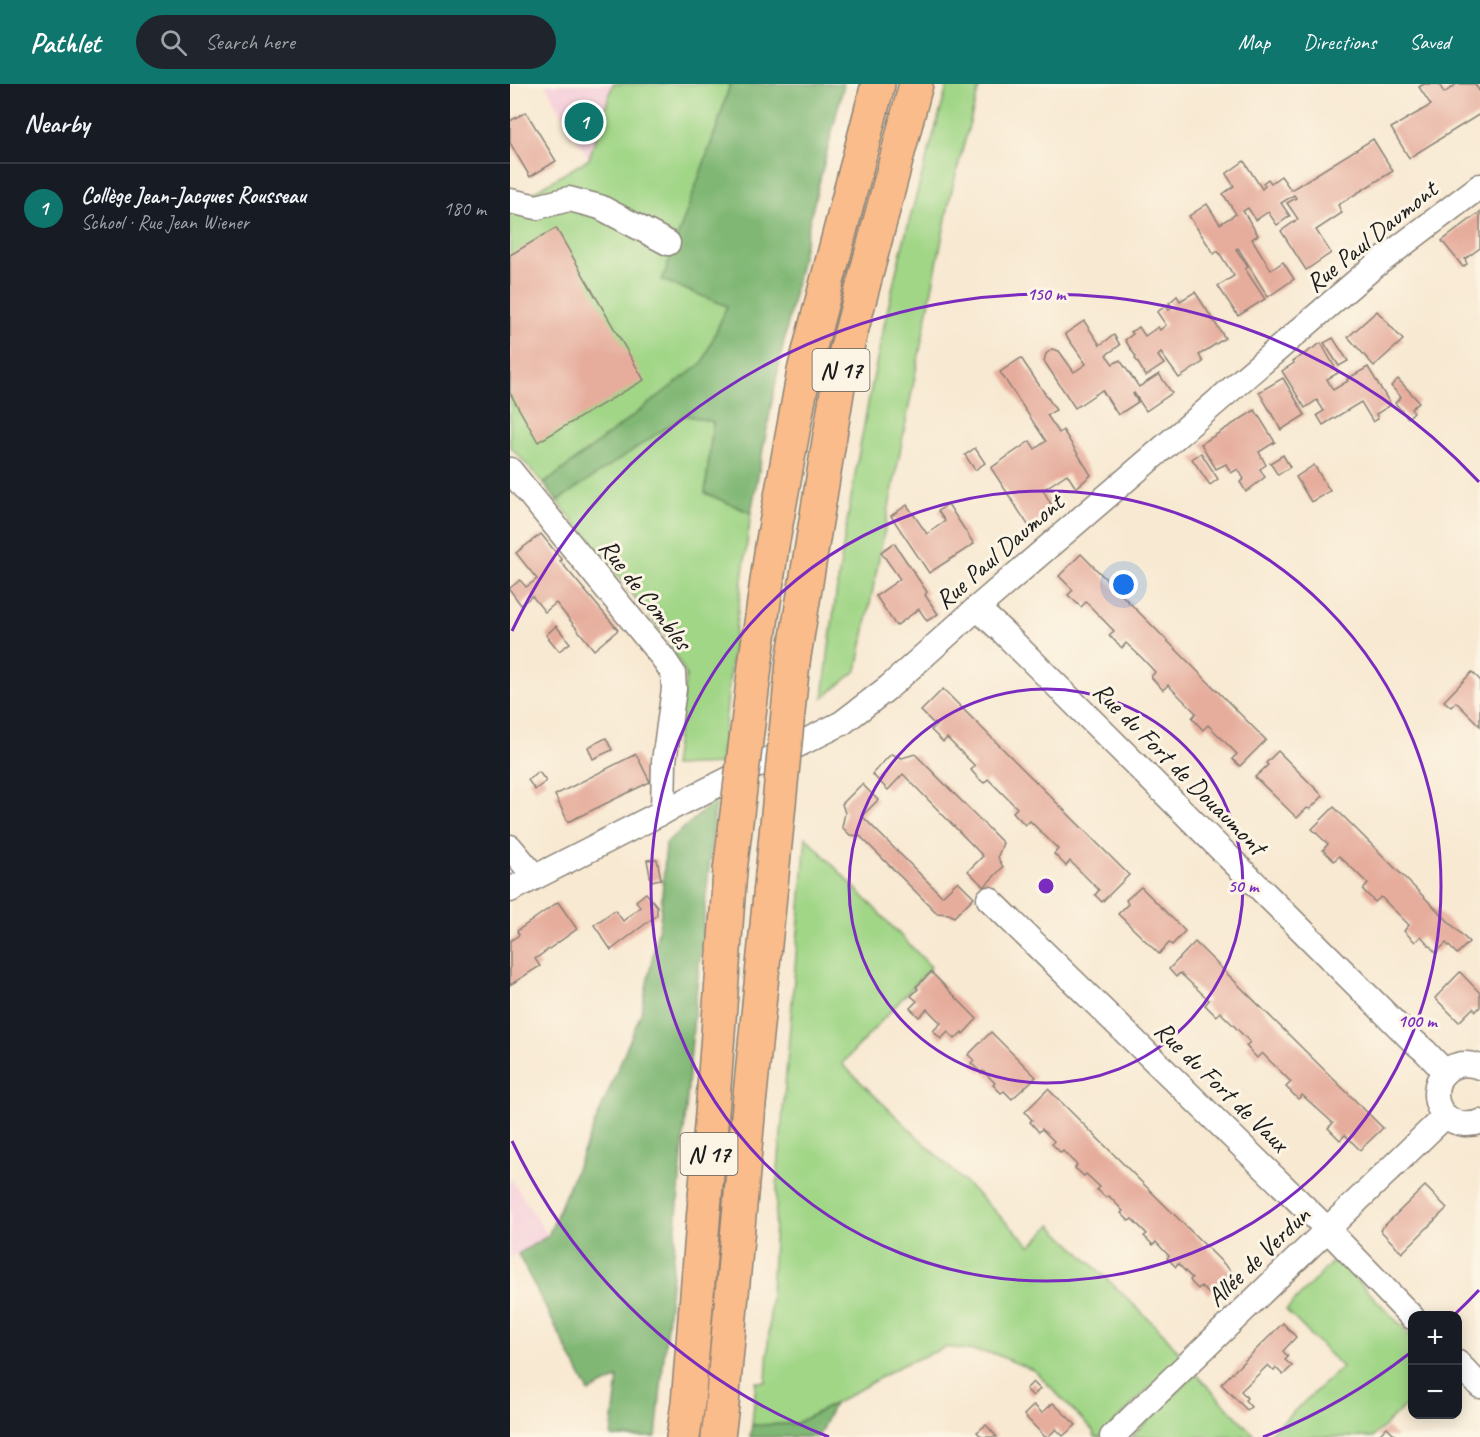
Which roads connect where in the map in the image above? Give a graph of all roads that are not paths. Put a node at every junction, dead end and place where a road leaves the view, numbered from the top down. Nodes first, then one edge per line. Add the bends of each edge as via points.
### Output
1 (878, 84) edge
2 (916, 84) edge
3 (1480, 186) edge
4 (510, 201) edge
5 (668, 243) dead end
6 (510, 470) edge
7 (976, 608) junction
8 (663, 812) junction
9 (510, 847) edge
10 (535, 877) junction
11 (510, 890) edge
12 (989, 899) dead end
13 (1480, 1067) edge
14 (1445, 1072) junction
15 (1445, 1116) junction
16 (1480, 1122) edge
17 (1327, 1229) junction
18 (1408, 1312) edge
19 (1460, 1365) edge
20 (1480, 1386) edge
21 (683, 1437) edge
22 (718, 1437) edge
23 (1112, 1437) edge

1 - 21 highway, N 17, bridge via 804,371 771,546 730,871
2 - 22 highway, N 17, bridge via 840,374 793,662
3 - 7 street, Rue Paul Daumont via 1372,268
4 - 5 street via 537,207 569,199 600,207
6 - 8 street, Rue de Combles via 673,673
7 - 8 street, Rue Paul Daumont via 889,687 842,723
7 - 14 street, Rue du Fort de Douaumont
8 - 10 street, Rue Paul Daumont
9 - 10 street
10 - 11 street, Rue Paul Daumont
12 - 17 street, Rue du Fort de Vaux
13 - 14 street via 1467,1063
14 - 15 street via 1436,1094
15 - 16 street via 1467,1125
15 - 17 street, Allée de Verdun
17 - 18 street, Rue du Fort de Vaux
17 - 23 street, Allée de Verdun
19 - 20 street

